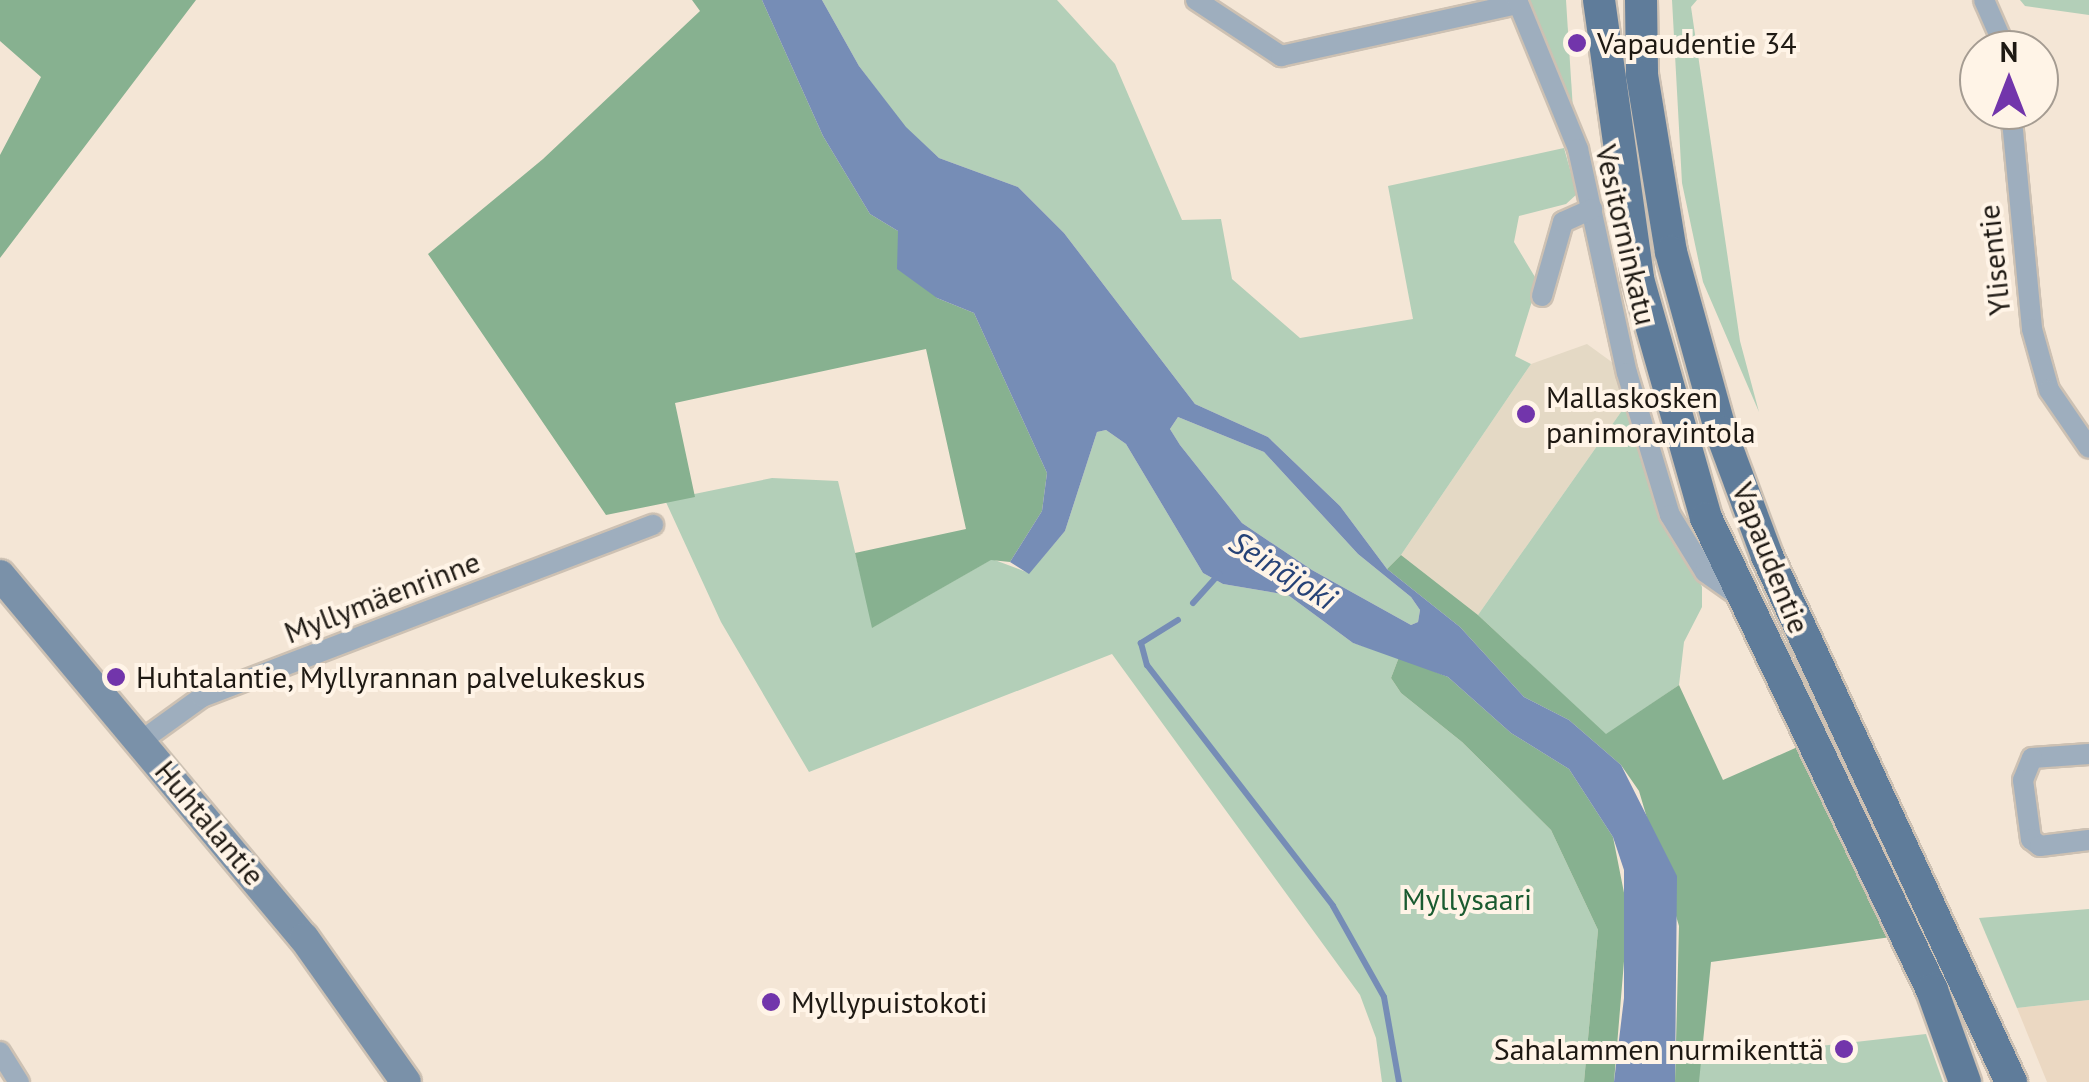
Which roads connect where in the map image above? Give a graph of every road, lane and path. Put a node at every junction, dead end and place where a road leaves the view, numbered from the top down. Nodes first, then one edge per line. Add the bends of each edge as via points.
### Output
1 (1196, 0) edge
2 (1598, 0) edge
3 (1641, 0) edge
4 (1984, 0) edge
5 (1518, 2) edge
6 (1997, 30) edge
7 (2013, 130) edge
8 (1592, 210) junction
9 (1542, 296) dead end
10 (2089, 448) edge
11 (653, 526) dead end
12 (0, 575) edge
13 (1739, 596) junction
14 (141, 741) junction
15 (2089, 754) edge
16 (2089, 840) edge
17 (0, 1052) edge
18 (19, 1082) edge
19 (406, 1082) edge
20 (1964, 1082) edge
21 (2011, 1082) edge

1 - 5 street via 1281,56
2 - 13 main road, Vapaudentie via 1638,279 1678,432
3 - 21 main road, Vapaudentie via 1642,74 1671,252 1721,432 1806,642 1918,870
4 - 6 street
5 - 8 street, Vesitorninkatu via 1578,149
7 - 10 street, Ylisentie via 2032,329 2049,390
8 - 9 street via 1564,222
8 - 13 street, Vesitorninkatu via 1626,373 1670,515 1705,572
11 - 14 street, Myllymäenrinne via 202,697
12 - 14 main road, Huhtalantie
13 - 20 main road, Vapaudentie via 1932,990
14 - 19 main road, Huhtalantie via 304,938
15 - 16 street via 2032,758 2023,780 2031,839 2040,846
17 - 18 street

